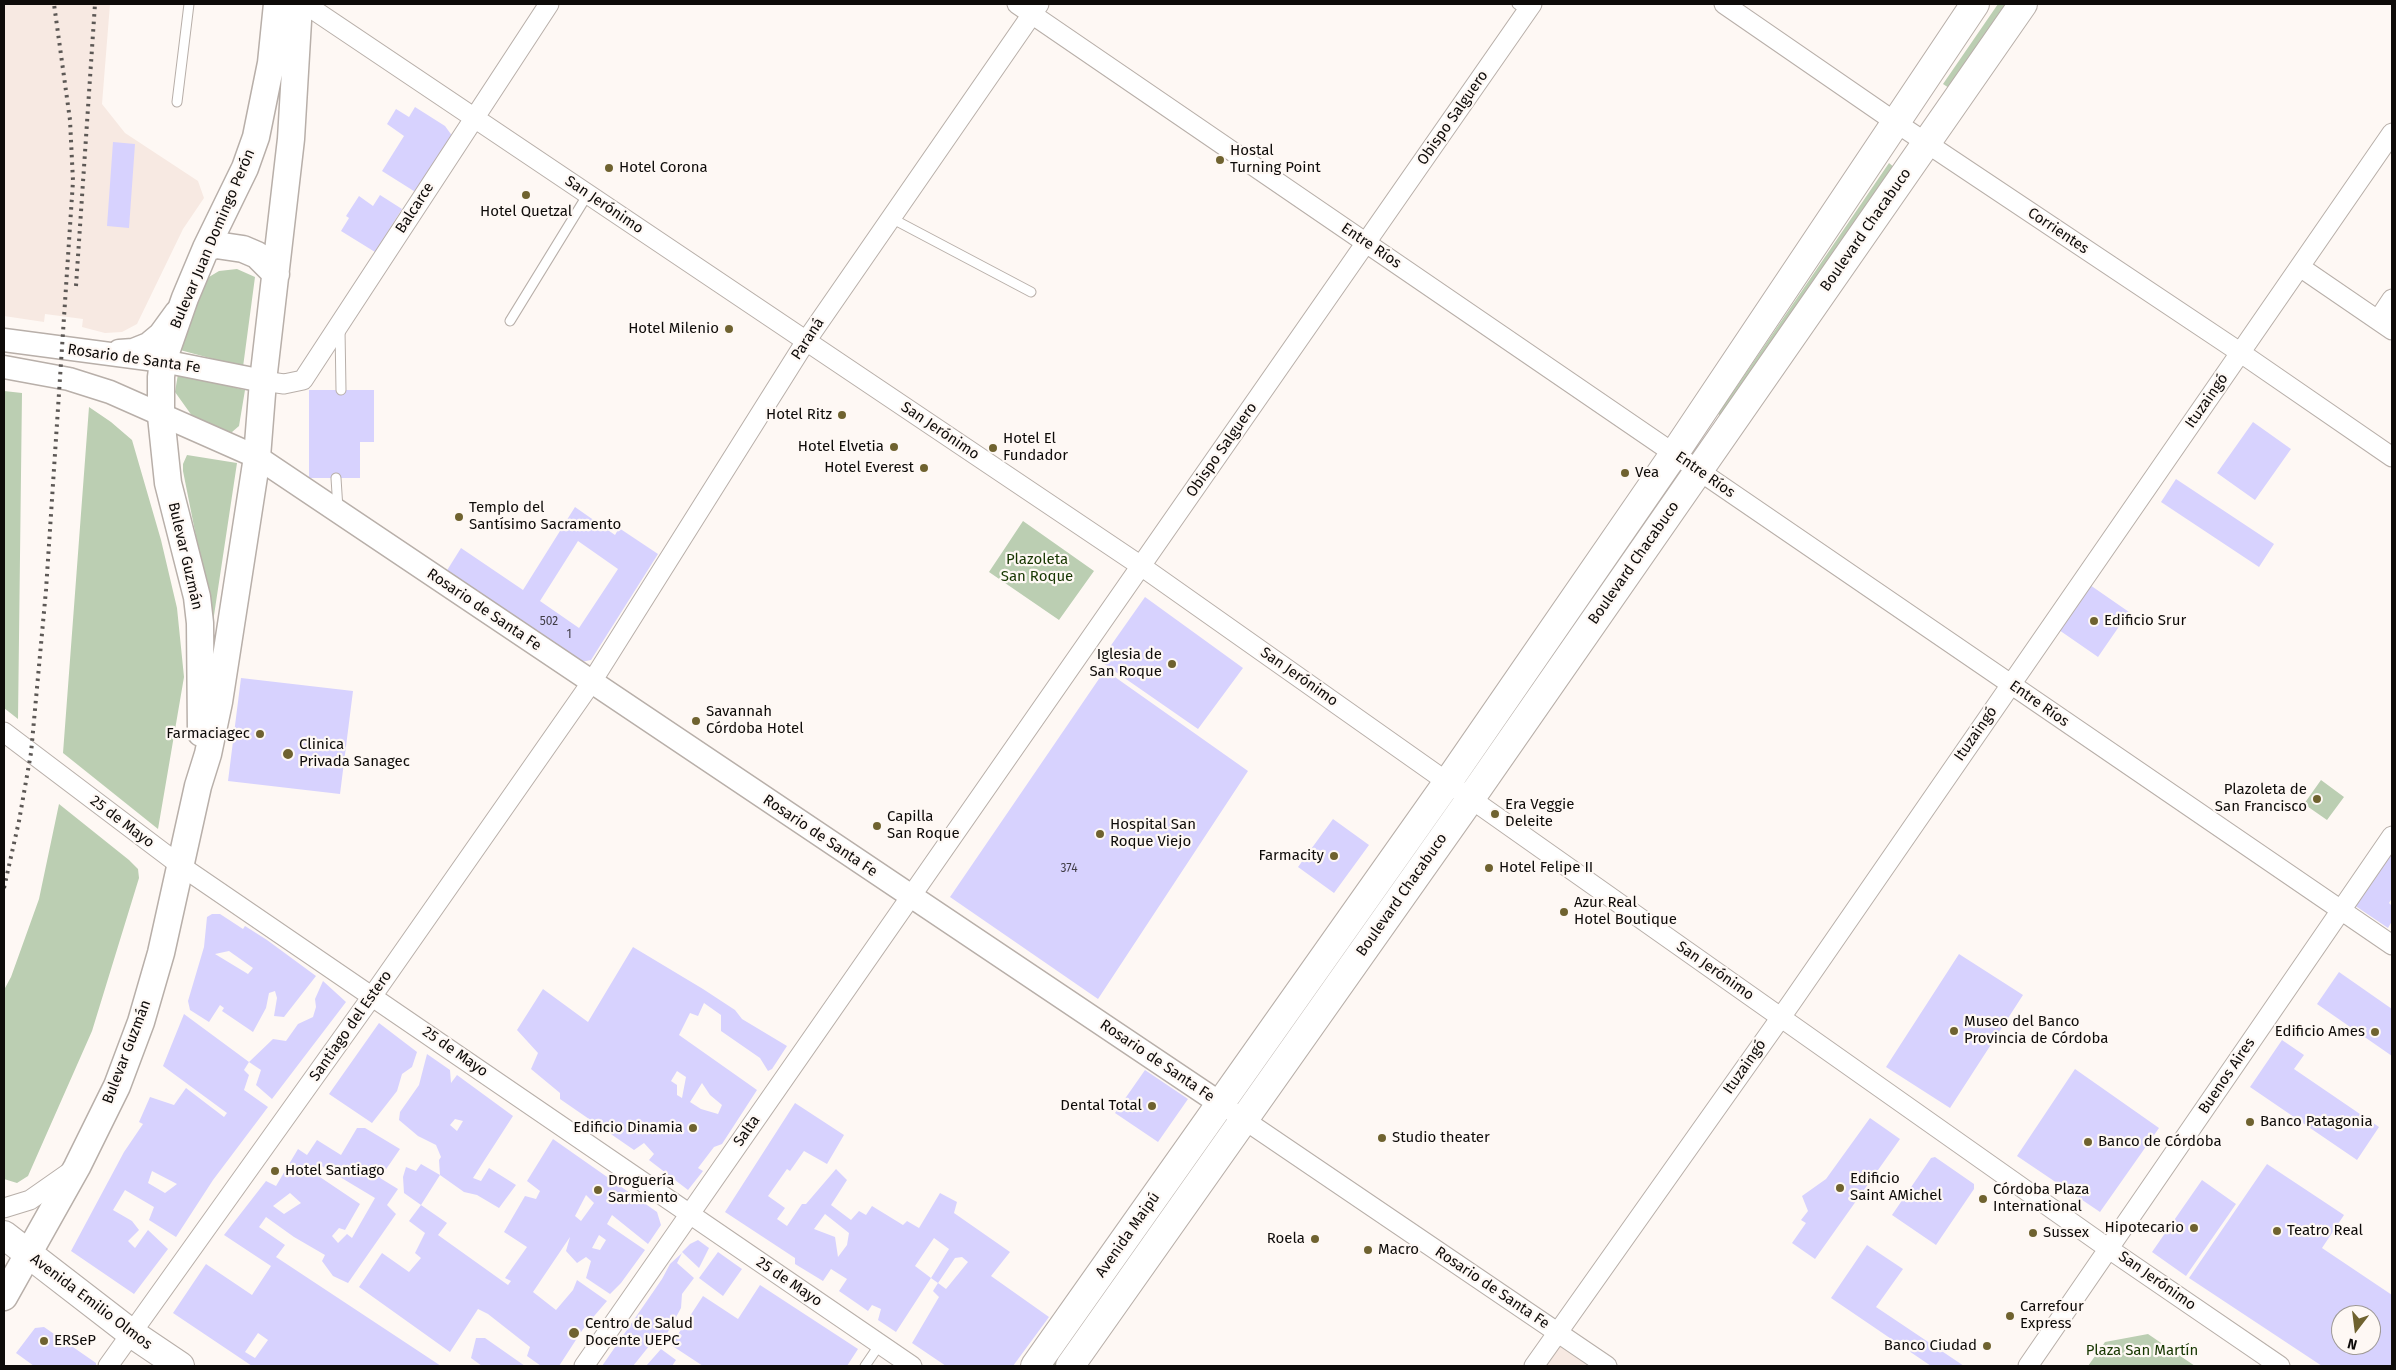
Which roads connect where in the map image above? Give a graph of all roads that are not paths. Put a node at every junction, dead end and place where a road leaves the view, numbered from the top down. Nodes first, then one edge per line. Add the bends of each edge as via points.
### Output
1 (189, 4) edge
2 (277, 4) edge
3 (300, 4) edge
4 (306, 4) edge
5 (550, 4) edge
6 (1724, 4) edge
7 (1975, 4) edge
8 (2023, 4) edge
9 (1525, 6) edge
10 (1029, 7) edge
11 (178, 102) dead end
12 (474, 118) junction
13 (1896, 123) junction
14 (2392, 133) edge
15 (1926, 143) junction
16 (588, 194) junction
17 (891, 218) junction
18 (1366, 243) junction
19 (206, 248) junction
20 (2300, 267) junction
21 (276, 274) junction
22 (1030, 292) dead end
23 (185, 298) junction
24 (2392, 300) edge
25 (510, 321) dead end
26 (340, 322) junction
27 (2385, 325) edge
28 (4, 340) edge
29 (806, 341) junction
30 (2241, 352) junction
31 (98, 353) junction
32 (163, 361) junction
33 (4, 367) edge
34 (263, 381) junction
35 (340, 390) dead end
36 (161, 416) junction
37 (1674, 454) junction
38 (257, 457) junction
39 (2392, 457) edge
40 (1698, 470) junction
41 (336, 478) dead end
42 (338, 512) junction
43 (1141, 566) junction
44 (590, 683) junction
45 (2011, 685) junction
46 (4, 732) edge
47 (1448, 782) junction
48 (198, 786) junction
49 (1471, 798) junction
50 (2392, 836) edge
51 (181, 866) junction
52 (910, 896) junction
53 (2340, 911) junction
54 (2392, 945) edge
55 (372, 995) junction
56 (1781, 1017) junction
57 (1221, 1104) junction
58 (1243, 1120) junction
59 (77, 1167) junction
60 (4, 1208) edge
61 (690, 1214) junction
62 (4, 1235) edge
63 (2110, 1248) junction
64 (29, 1255) junction
65 (4, 1297) edge
66 (132, 1333) junction
67 (1557, 1333) junction
68 (880, 1344) junction
69 (108, 1366) edge
70 (180, 1366) edge
71 (584, 1366) edge
72 (865, 1366) edge
73 (912, 1366) edge
74 (1035, 1366) edge
75 (1070, 1366) edge
76 (1534, 1366) edge
77 (1606, 1366) edge
78 (2028, 1366) edge
79 (2280, 1366) edge

1 - 11 lane
2 - 19 main road, Bulevar Juan Domingo Perón via 272,63 256,136 245,168
3 - 21 main road via 291,139
4 - 12 street, San Jerónimo
5 - 12 street, Balcarce
6 - 13 street, Corrientes
7 - 13 main road, Boulevard Chacabuco
8 - 15 main road, Boulevard Chacabuco
9 - 18 street, Obispo Salguero
10 - 17 street, Paraná
10 - 18 street, Entre Ríos
12 - 16 street, San Jerónimo
12 - 26 street, Balcarce
13 - 15 street, Corrientes
13 - 37 main road, Boulevard Chacabuco
14 - 20 street, Ituzaingó
15 - 30 street, Corrientes
15 - 40 main road, Boulevard Chacabuco
16 - 25 lane
16 - 29 street, San Jerónimo
17 - 22 lane
17 - 29 street, Paraná
18 - 37 street, Entre Ríos
18 - 43 street, Obispo Salguero
19 - 21 main road via 216,245 243,249 257,255
19 - 23 main road, Bulevar Juan Domingo Perón
20 - 27 street
20 - 30 street, Ituzaingó
21 - 34 main road
23 - 31 street via 170,323 148,344 133,350
23 - 32 main road, Bulevar Juan Domingo Perón
24 - 27 street
26 - 34 street, Balcarce via 303,380 284,384
26 - 35 lane
28 - 31 street, Rosario de Santa Fe
29 - 43 street, San Jerónimo
29 - 44 street, Paraná
30 - 39 street, Corrientes
30 - 45 street, Ituzaingó
31 - 32 street, Rosario de Santa Fe
32 - 34 street, Rosario de Santa Fe
32 - 36 main road, Bulevar Juan Domingo Perón
33 - 36 street, Rosario de Santa Fe via 69,379 110,392
34 - 38 main road, Bulevar Guzmán
36 - 38 street, Rosario de Santa Fe
36 - 48 main road, Bulevar Guzmán via 168,483 197,597 200,623
37 - 40 street, Entre Ríos
37 - 47 main road, Boulevard Chacabuco
38 - 42 street, Rosario de Santa Fe
38 - 48 main road, Bulevar Guzmán via 219,702
40 - 45 street, Entre Ríos
40 - 49 main road, Boulevard Chacabuco
41 - 42 lane
42 - 44 street, Rosario de Santa Fe
43 - 47 street, San Jerónimo
43 - 52 street, Obispo Salguero
44 - 52 street, Rosario de Santa Fe
44 - 55 street, Santiago del Estero
45 - 53 street, Entre Ríos
45 - 56 street, Ituzaingó
46 - 51 street, 25 de Mayo
47 - 49 street, San Jerónimo
47 - 57 main road, Boulevard Chacabuco
48 - 51 main road, Bulevar Guzmán
49 - 56 street, San Jerónimo
49 - 58 main road, Boulevard Chacabuco
50 - 53 street, Buenos Aires
51 - 55 street, 25 de Mayo
51 - 59 main road, Bulevar Guzmán via 141,1022 116,1086
52 - 57 street, Rosario de Santa Fe
52 - 61 street, Salta
53 - 54 street, Entre Ríos
53 - 63 street, Buenos Aires
55 - 61 street, 25 de Mayo
55 - 66 street, Santiago del Estero
56 - 63 street, San Jerónimo
56 - 67 street, Ituzaingó
57 - 58 street, Rosario de Santa Fe
57 - 74 main road, Avenida Maipú
58 - 67 street, Rosario de Santa Fe
58 - 75 main road, Avenida Maipú
59 - 60 street via 35,1197
59 - 64 main road, Bulevar Guzmán
61 - 68 street, 25 de Mayo
61 - 71 street, Salta
62 - 64 main road, Avenida Emilio Olmos
63 - 78 street, Buenos Aires
63 - 79 street, San Jerónimo
64 - 65 main road, Bulevar Guzmán
64 - 66 main road, Avenida Emilio Olmos
66 - 69 street, Santiago del Estero
66 - 70 main road, Avenida Emilio Olmos
67 - 76 street, Ituzaingó
67 - 77 street, Rosario de Santa Fe
68 - 72 lane
68 - 73 street, 25 de Mayo

